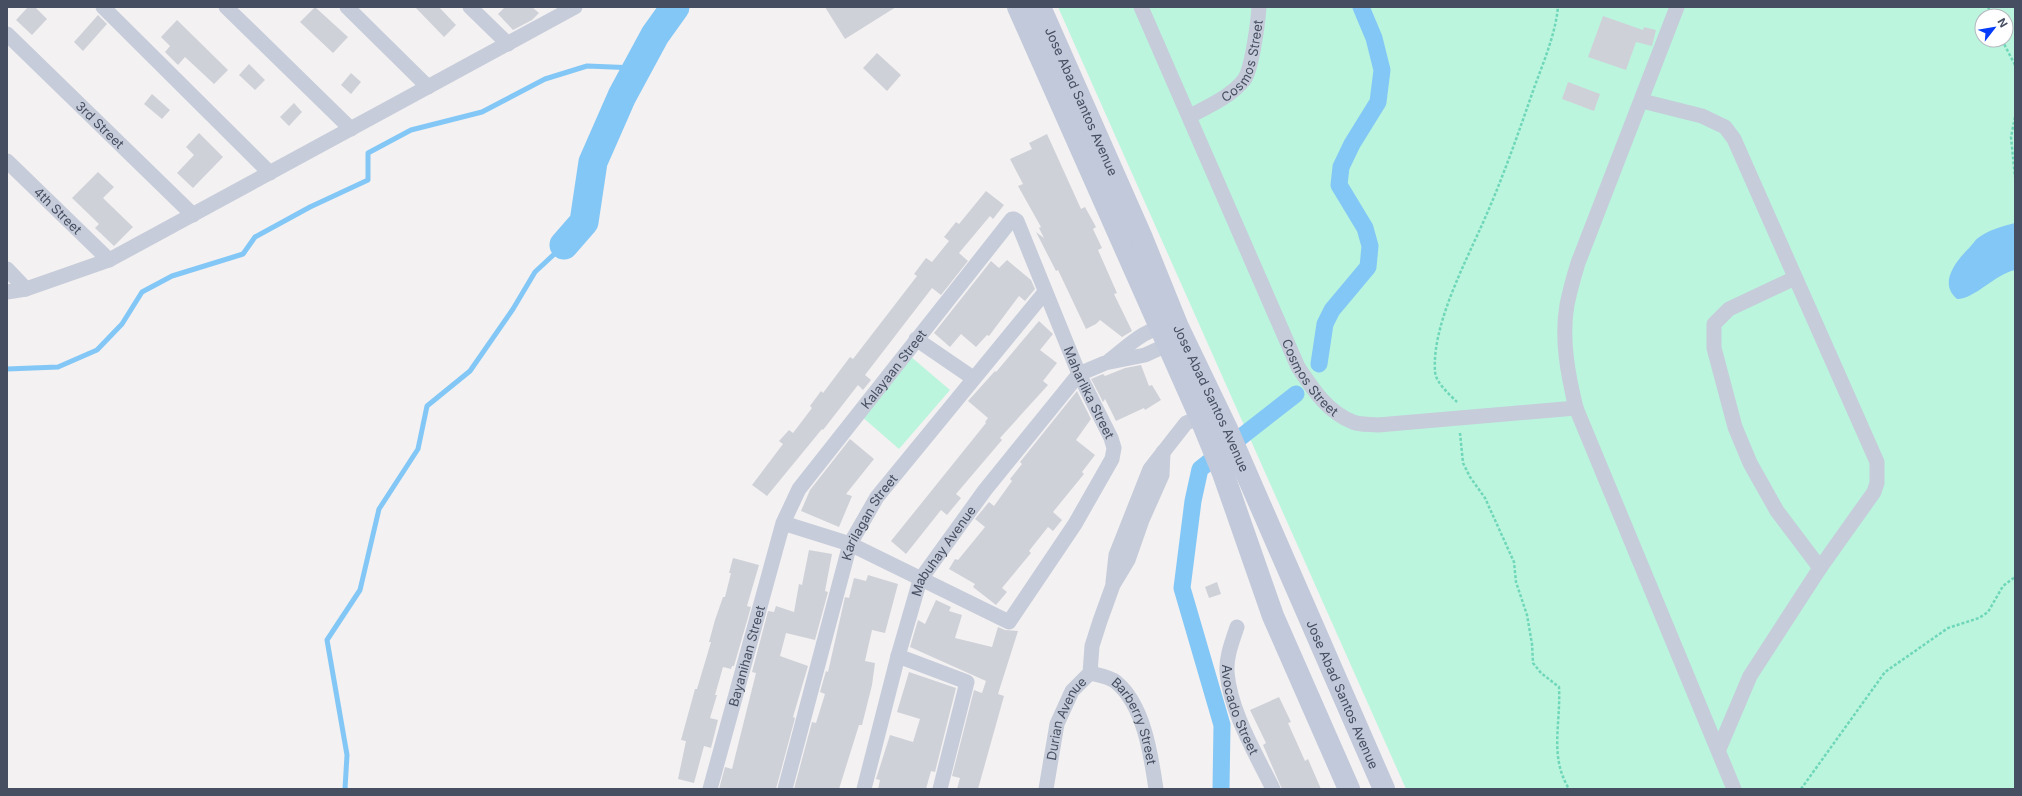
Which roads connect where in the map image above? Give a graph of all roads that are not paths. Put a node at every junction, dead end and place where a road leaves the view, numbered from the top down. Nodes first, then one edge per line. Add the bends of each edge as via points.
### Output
1 (103, 7) edge
2 (226, 7) edge
3 (347, 7) edge
4 (470, 7) edge
5 (575, 7) edge
6 (1018, 7) edge
7 (1040, 7) edge
8 (1141, 7) edge
9 (1259, 7) edge
10 (1677, 7) edge
11 (7, 34) edge
12 (508, 44) junction
13 (428, 87) junction
14 (1642, 101) junction
15 (1190, 116) junction
16 (351, 129) junction
17 (7, 161) edge
18 (270, 173) junction
19 (193, 215) junction
20 (1012, 219) joint
21 (109, 260) junction
22 (7, 269) edge
23 (1795, 278) junction
24 (26, 289) junction
25 (7, 292) edge
26 (1045, 292) junction
27 (1168, 333) junction
28 (916, 339) junction
29 (1080, 374) junction
30 (973, 378) junction
31 (1576, 408) junction
32 (1213, 423) junction
33 (783, 523) junction
34 (850, 544) junction
35 (1820, 568) junction
36 (920, 580) junction
37 (1237, 627) dead end
38 (898, 656) junction
39 (1090, 673) junction
40 (1719, 749) junction
41 (710, 789) edge
42 (785, 789) edge
43 (864, 789) edge
44 (940, 789) edge
45 (1046, 789) edge
46 (1156, 789) edge
47 (1273, 789) edge
48 (1350, 789) edge
49 (1384, 789) edge
50 (1734, 789) edge

1 - 18 street
2 - 16 street
3 - 13 street
4 - 12 street
5 - 12 street
6 - 27 main road, Jose Abad Santos Avenue
7 - 27 main road, Jose Abad Santos Avenue via 1142,238
8 - 15 street, Cosmos Street
9 - 15 street, Cosmos Street via 1257,34 1245,79 1224,98
10 - 14 street
11 - 19 street, 3rd Street
12 - 13 street
13 - 16 street
14 - 23 street via 1702,116 1725,127 1734,139
14 - 31 street via 1578,263 1567,306 1565,350
15 - 31 street, Cosmos Street via 1298,367 1317,395 1336,413 1354,422 1378,425
16 - 18 street
17 - 21 street, 4th Street
18 - 19 street
19 - 21 street
20 - 26 street, Maharlika Street via 1018,221
20 - 28 street, Kalayaan Street
21 - 24 street
22 - 24 street
23 - 35 street via 1878,462 1874,492
23 - 35 street via 1721,315 1714,324 1714,348 1735,427 1750,463 1777,511
24 - 25 street
26 - 29 street, Maharlika Street
26 - 30 street, Karilagan Street
27 - 29 street, Mabuhay Avenue via 1145,354 1105,363
27 - 32 main road, Jose Abad Santos Avenue
28 - 30 street
28 - 33 street, Kalayaan Street via 799,489
29 - 36 street, Mabuhay Avenue via 985,490
29 - 36 street, Maharlika Street via 1111,438 1114,448 1112,459 1075,524 1009,622
30 - 34 street, Karilagan Street via 878,497
31 - 40 street
32 - 39 street, Durian Avenue via 1186,423 1164,452 1162,475 1128,560 1113,585 1092,646
32 - 48 main road, Jose Abad Santos Avenue via 1223,473 1273,616
32 - 49 main road, Jose Abad Santos Avenue via 1243,464
33 - 34 street
33 - 41 street, Bayanihan Street
34 - 36 street
34 - 42 street, Karilagan Street
35 - 40 street via 1750,676
36 - 38 street, Mabuhay Avenue
37 - 47 street, Avocado Street via 1228,655 1227,672 1234,706
38 - 43 street, Mabuhay Avenue
38 - 44 street via 967,682
39 - 45 street, Durian Avenue via 1072,691 1057,724
39 - 46 street, Barberry Street via 1115,681 1131,700 1151,754
40 - 50 street

